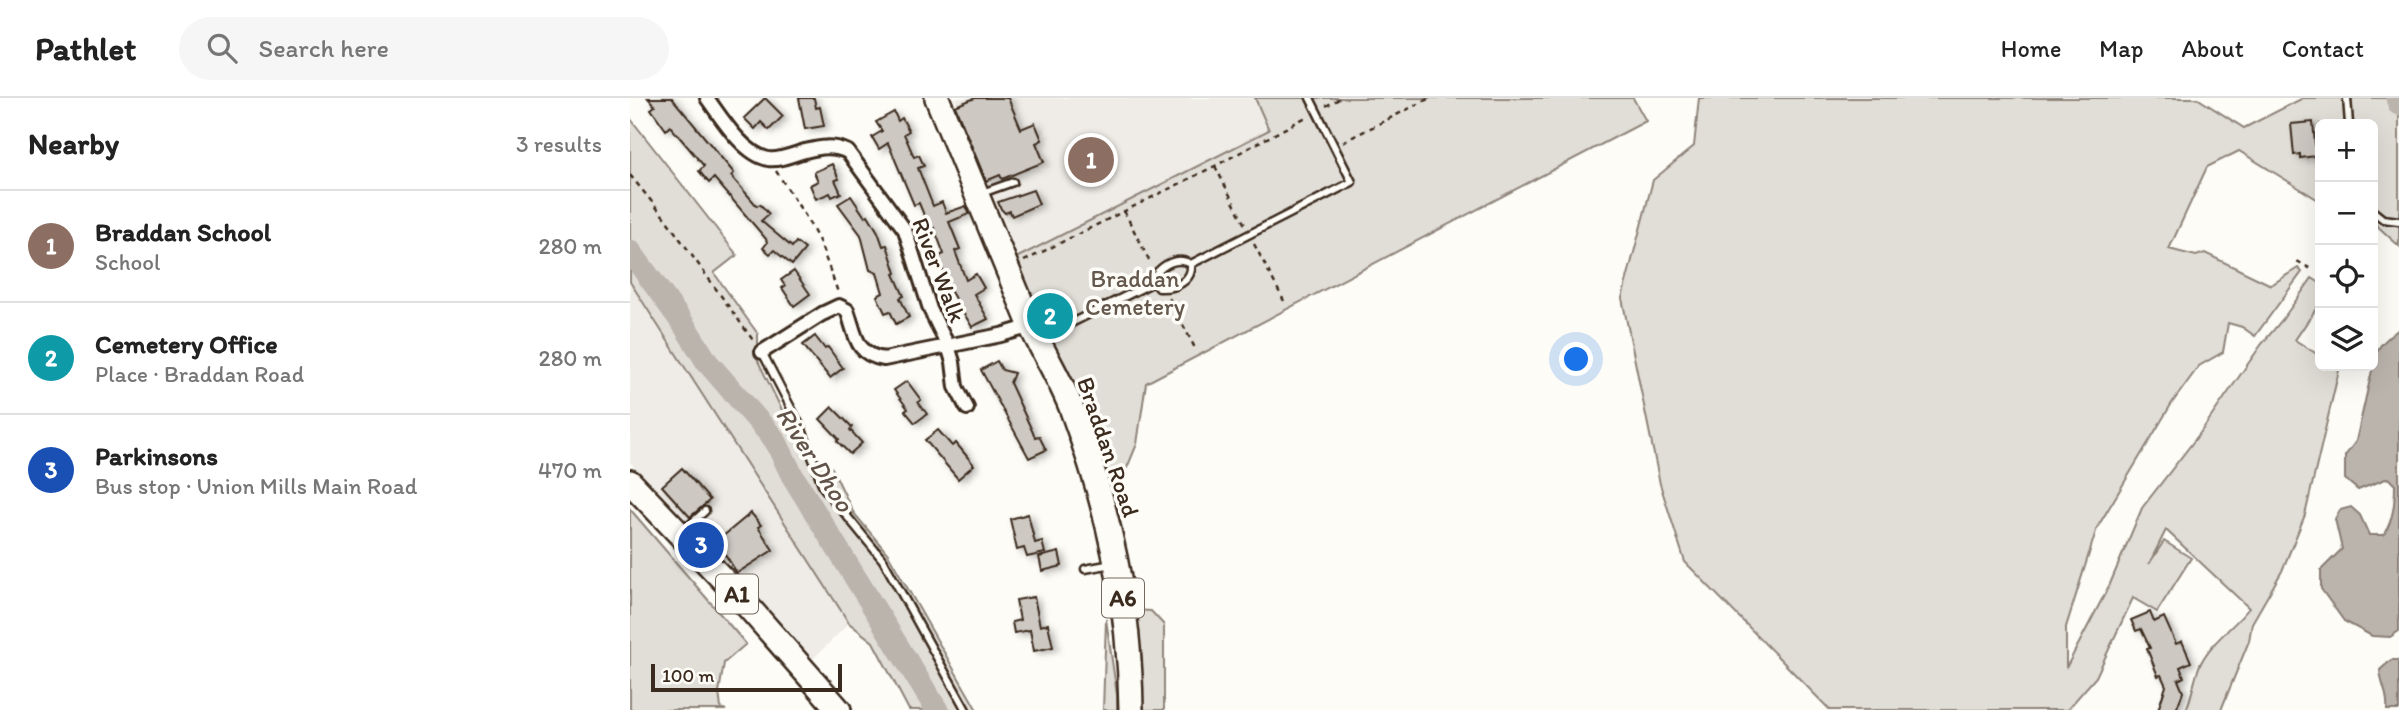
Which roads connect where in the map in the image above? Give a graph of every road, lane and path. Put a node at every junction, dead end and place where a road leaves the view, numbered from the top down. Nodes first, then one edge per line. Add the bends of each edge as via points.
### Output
1 (707, 98) edge
2 (937, 98) edge
3 (1310, 98) edge
4 (1341, 98) edge
5 (1430, 98) edge
6 (2347, 98) edge
7 (1317, 111) junction
8 (2349, 119) edge
9 (1334, 146) junction
10 (772, 162) junction
11 (1215, 166) junction
12 (630, 175) edge
13 (1013, 182) dead end
14 (977, 194) junction
15 (1124, 211) junction
16 (2378, 215) edge
17 (2399, 220) edge
18 (1249, 234) junction
19 (2297, 261) dead end
20 (1191, 264) junction
21 (1008, 268) junction
22 (2311, 270) dead end
23 (1155, 274) junction
24 (1154, 282) junction
25 (1164, 289) junction
26 (1284, 301) dead end
27 (839, 306) junction
28 (1035, 333) junction
29 (948, 346) junction
30 (1196, 351) dead end
31 (762, 352) junction
32 (967, 408) dead end
33 (630, 482) edge
34 (705, 511) dead end
35 (680, 534) junction
36 (1117, 563) junction
37 (1085, 569) dead end
38 (838, 710) edge
39 (966, 710) edge
40 (1131, 710) edge

1 - 10 street via 751,151
2 - 14 highway, Braddan Road / A6
3 - 7 lane
4 - 7 path
5 - 9 path
6 - 8 lane
7 - 9 lane
7 - 11 path
9 - 18 lane via 1352,182
10 - 27 path via 820,243 840,297
10 - 29 street, River Walk via 824,147 848,152 905,230 930,309
11 - 15 path
11 - 18 path
12 - 31 path
13 - 14 lane
14 - 21 highway, Braddan Road / A6
15 - 21 path
15 - 23 path
16 - 17 lane
18 - 20 lane
18 - 26 path
19 - 22 path
20 - 23 lane via 1178,260
20 - 25 lane via 1188,279
21 - 28 highway, Braddan Road / A6
23 - 24 lane
24 - 25 lane
24 - 28 lane
25 - 30 path
27 - 29 street via 847,310 861,348 876,357
27 - 31 street
28 - 29 street
28 - 36 highway, Braddan Road / A6 via 1071,407 1101,496
29 - 32 street, River Walk via 956,387
31 - 39 lane via 802,429 823,487 883,560
33 - 35 highway, A1
34 - 35 lane
35 - 38 highway, A1
36 - 37 lane
36 - 40 highway, Braddan Road / A6 via 1130,652

